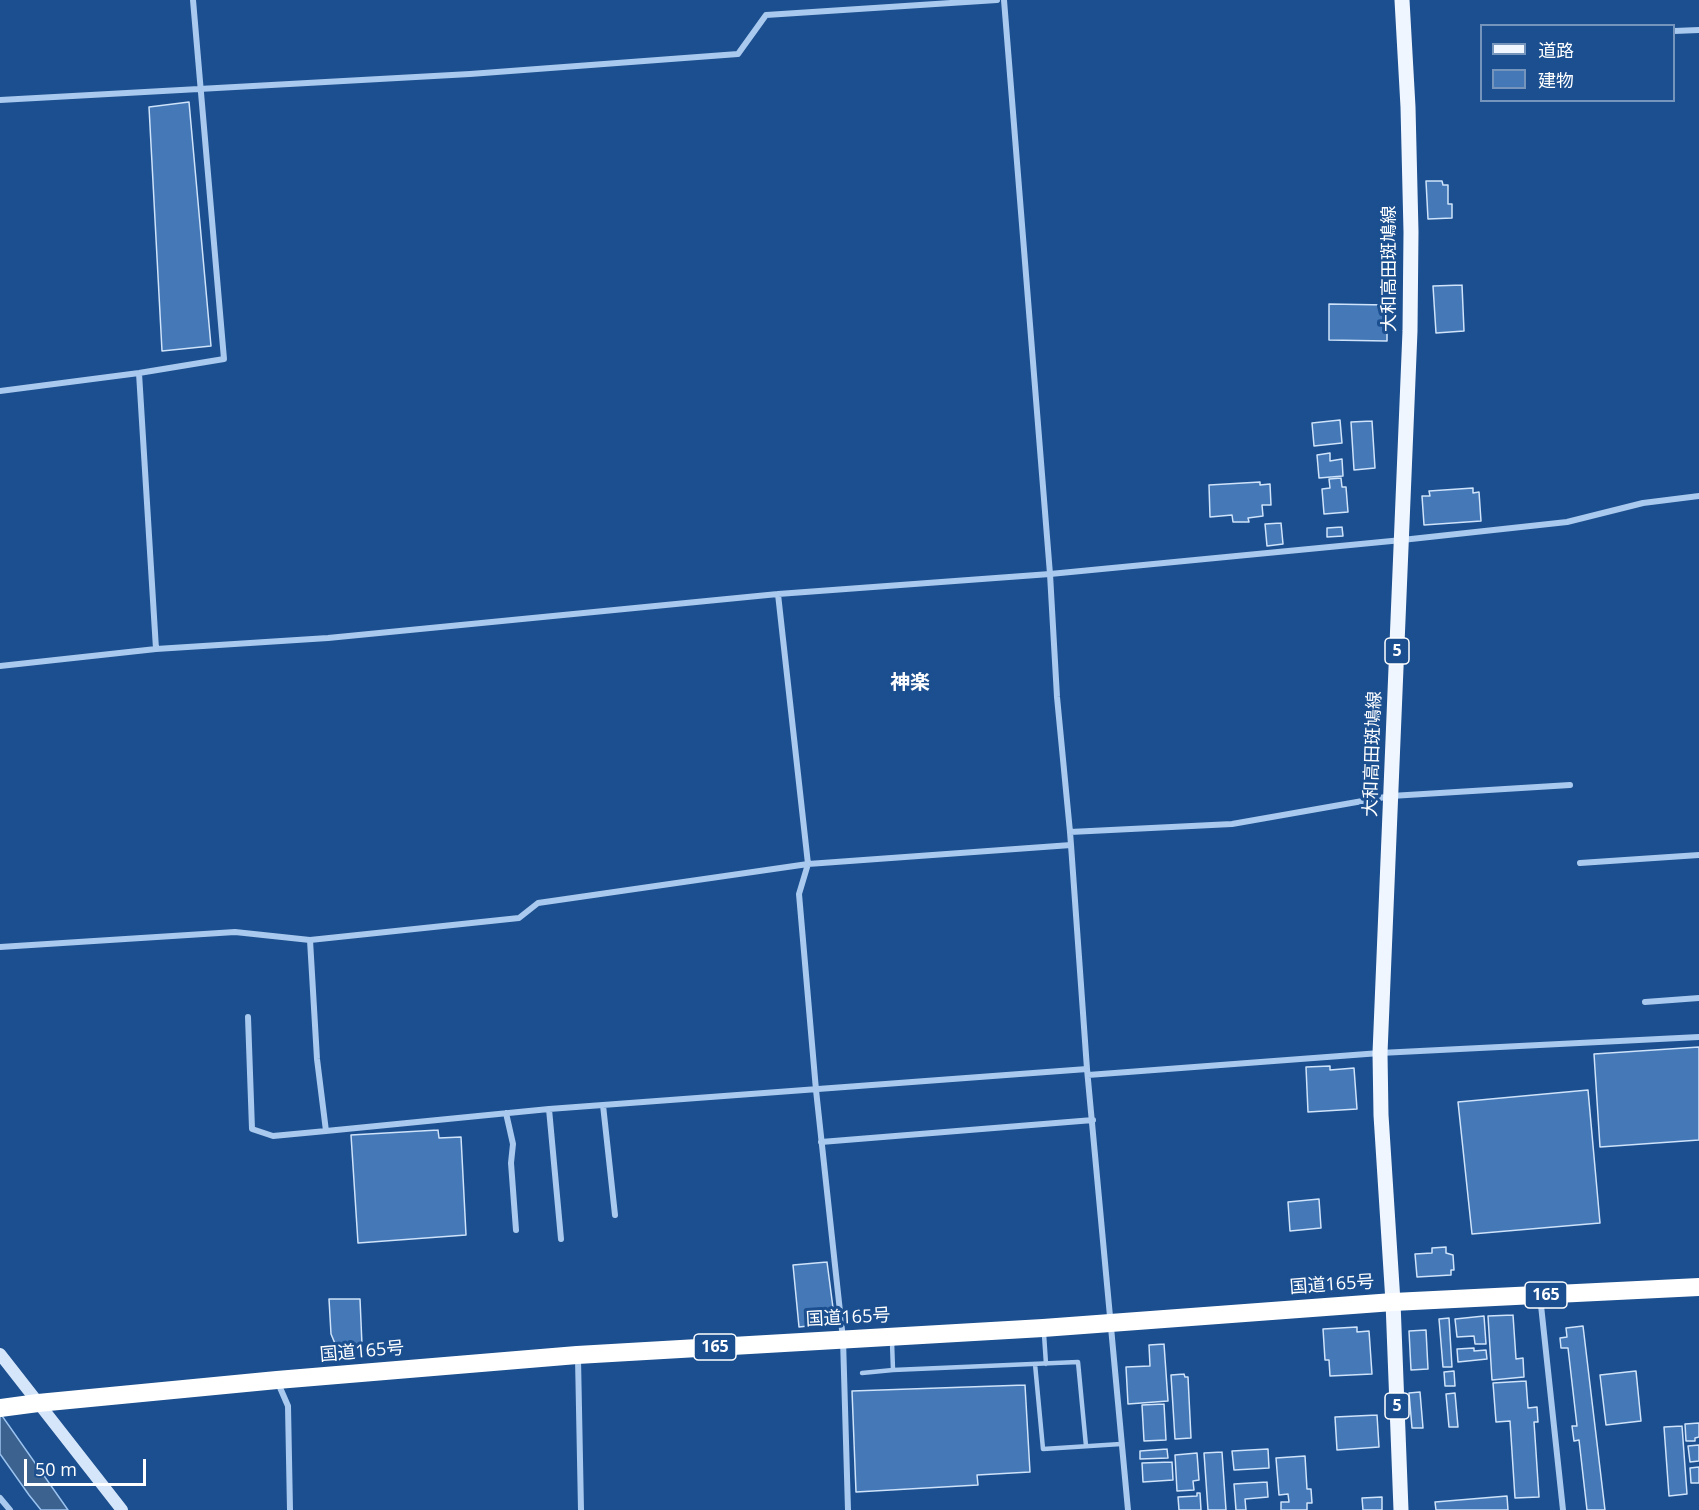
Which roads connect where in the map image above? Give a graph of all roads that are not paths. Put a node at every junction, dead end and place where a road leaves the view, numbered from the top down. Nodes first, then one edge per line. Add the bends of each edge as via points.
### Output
1 (193, 0) edge
2 (997, 0) edge
3 (1004, 0) edge
4 (1402, 0) edge
5 (1699, 30) edge
6 (1675, 32) edge
7 (200, 88) junction
8 (0, 100) edge
9 (138, 373) junction
10 (0, 391) edge
11 (1699, 496) edge
12 (1402, 540) junction
13 (1050, 574) junction
14 (778, 594) junction
15 (156, 649) junction
16 (0, 666) edge
17 (1570, 785) dead end
18 (1391, 796) junction
19 (1070, 832) junction
20 (1071, 845) junction
21 (1699, 855) edge
22 (1580, 863) dead end
23 (808, 864) junction
24 (310, 940) junction
25 (0, 947) edge
26 (1699, 998) edge
27 (1645, 1002) dead end
28 (248, 1017) dead end
29 (1699, 1037) edge
30 (1380, 1053) junction
31 (1088, 1072) junction
32 (816, 1090) junction
33 (603, 1105) junction
34 (549, 1108) junction
35 (506, 1113) junction
36 (1093, 1120) junction
37 (326, 1131) junction
38 (821, 1142) junction
39 (615, 1215) dead end
40 (516, 1230) dead end
41 (561, 1239) dead end
42 (1699, 1287) edge
43 (1540, 1295) junction
44 (1393, 1302) junction
45 (1111, 1322) junction
46 (1043, 1328) junction
47 (891, 1337) junction
48 (843, 1340) junction
49 (0, 1354) edge
50 (578, 1355) junction
51 (1035, 1364) junction
52 (1046, 1364) junction
53 (893, 1370) junction
54 (862, 1373) dead end
55 (277, 1380) junction
56 (31, 1404) junction
57 (0, 1408) edge
58 (1121, 1444) junction
59 (1086, 1446) junction
60 (0, 1498) edge
61 (10, 1510) edge
62 (122, 1510) edge
63 (290, 1510) edge
64 (581, 1510) edge
65 (848, 1510) edge
66 (1128, 1510) edge
67 (1401, 1510) edge
68 (1563, 1510) edge

1 - 7 street
2 - 7 street via 766,15 738,54 470,74
3 - 13 street
4 - 12 main road, 大和高田斑鳩線 / 5 via 1411,232
5 - 6 street
7 - 8 street
7 - 9 street via 224,359
9 - 10 street
9 - 15 street
11 - 12 street via 1643,503 1567,522
12 - 13 street
12 - 18 main road, 大和高田斑鳩線 / 5
13 - 14 street
13 - 19 street
14 - 15 street via 328,638
14 - 23 street
15 - 16 street
17 - 18 street
18 - 19 street via 1232,824
18 - 30 main road, 大和高田斑鳩線 / 5
19 - 20 street
20 - 23 street
20 - 31 street
21 - 22 street
23 - 24 street via 538,903 519,918
23 - 32 street via 799,894
24 - 25 street via 235,932
24 - 37 street
26 - 27 street
28 - 37 street via 252,1129 273,1136
29 - 30 street
30 - 31 street
30 - 44 main road, 大和高田斑鳩線 / 5
31 - 32 street
31 - 36 street
32 - 33 street
32 - 38 street
33 - 34 street
33 - 39 street
34 - 35 street
34 - 41 street
35 - 37 street
35 - 40 street via 513,1144
36 - 38 street
36 - 45 street
38 - 48 street
42 - 43 highway, 国道165号 / 165
43 - 44 highway, 国道165号 / 165
43 - 68 street
44 - 45 highway, 国道165号 / 165
44 - 67 main road, 大和高田斑鳩線 / 5
45 - 46 highway, 国道165号 / 165
45 - 58 street
46 - 47 highway, 国道165号 / 165
46 - 52 lane
47 - 48 highway, 国道165号 / 165
47 - 53 lane
48 - 50 highway, 国道165号 / 165
48 - 65 street
49 - 56 main road
50 - 55 highway, 国道165号 / 165
50 - 64 street
51 - 52 lane
51 - 53 lane
51 - 59 lane via 1043,1449
52 - 59 lane via 1078,1362
53 - 54 lane
55 - 56 highway, 国道165号 / 165
55 - 63 street via 288,1406
56 - 57 highway, 国道165号 / 165
56 - 62 main road
58 - 59 lane
58 - 66 street
60 - 61 street

